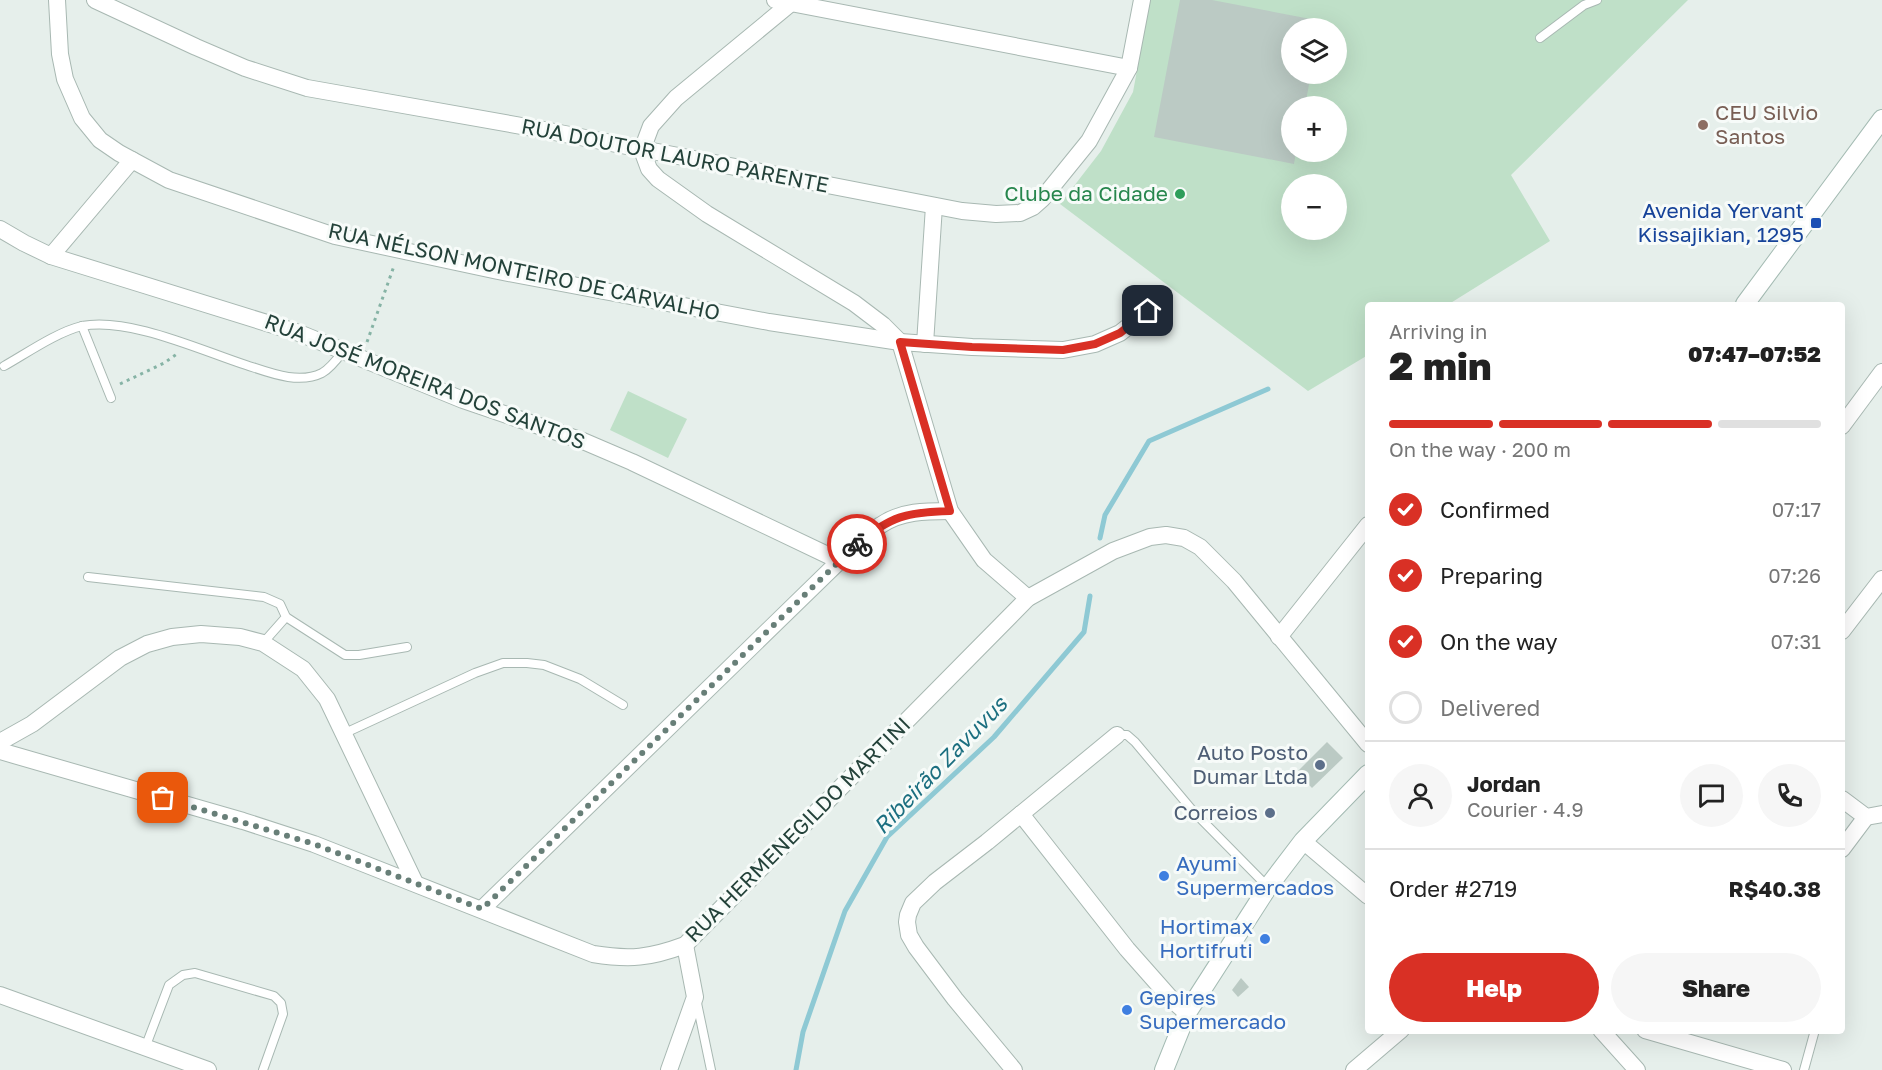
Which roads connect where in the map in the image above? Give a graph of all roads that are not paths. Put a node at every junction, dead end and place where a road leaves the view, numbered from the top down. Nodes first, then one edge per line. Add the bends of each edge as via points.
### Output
1 (57, 0) edge
2 (95, 0) edge
3 (1142, 0) edge
4 (1597, 0) edge
5 (786, 1) edge
6 (1540, 38) dead end
7 (1129, 68) junction
8 (1882, 119) edge
9 (642, 150) junction
10 (132, 160) junction
11 (934, 206) junction
12 (0, 229) edge
13 (51, 256) junction
14 (1162, 300) dead end
15 (1746, 302) edge
16 (82, 326) junction
17 (900, 342) junction
18 (925, 344) junction
19 (344, 350) junction
20 (4, 366) dead end
21 (1882, 372) edge
22 (109, 394) road end
23 (1845, 422) edge
24 (950, 511) junction
25 (1365, 529) edge
26 (840, 561) junction
27 (88, 577) dead end
28 (1882, 579) edge
29 (1028, 598) junction
30 (286, 617) junction
31 (1845, 627) edge
32 (1279, 637) junction
33 (263, 643) junction
34 (407, 647) dead end
35 (623, 705) dead end
36 (343, 734) junction
37 (1117, 735) joint
38 (1365, 740) edge
39 (0, 742) edge
40 (0, 751) edge
41 (1365, 777) edge
42 (1845, 801) edge
43 (1021, 814) junction
44 (1874, 816) edge
45 (1303, 842) junction
46 (1845, 846) edge
47 (415, 883) junction
48 (1268, 887) junction
49 (1365, 894) edge
50 (482, 909) junction
51 (685, 945) junction
52 (0, 995) edge
53 (695, 997) junction
54 (1187, 1013) junction
55 (1396, 1034) edge
56 (1606, 1034) edge
57 (1674, 1034) edge
58 (1814, 1034) edge
59 (1695, 1037) edge
60 (145, 1049) junction
61 (208, 1070) edge
62 (263, 1070) edge
63 (669, 1070) edge
64 (711, 1070) edge
65 (1014, 1070) edge
66 (1164, 1070) edge
67 (1354, 1070) edge
68 (1637, 1070) edge
69 (1783, 1070) edge
70 (1804, 1070) edge

1 - 10 street, RUA NÉLSON MONTEIRO DE CARVALHO via 60,54 73,101 100,140
2 - 9 street, RUA DOUTOR LAURO PARENTE via 216,56 307,88
3 - 7 street, RUA DOUTOR LAURO PARENTE
4 - 6 lane via 1584,5
5 - 7 street
5 - 9 street via 660,114
7 - 11 street, RUA DOUTOR LAURO PARENTE via 1089,141 1033,207 1020,213 996,214
8 - 15 main road
9 - 11 street, RUA DOUTOR LAURO PARENTE
9 - 17 street via 649,169 658,179 699,209 854,303
10 - 13 street
10 - 17 street, RUA NÉLSON MONTEIRO DE CARVALHO via 169,180 335,236 769,322
11 - 18 street
12 - 13 street, RUA JOSÉ MOREIRA DOS SANTOS
13 - 19 street, RUA JOSÉ MOREIRA DOS SANTOS
14 - 18 street, RUA NÉLSON MONTEIRO DE CARVALHO via 1120,333 1095,344 1063,350
16 - 19 lane via 112,325 146,331 284,377 322,373
16 - 20 lane
16 - 22 lane
17 - 18 street, RUA NÉLSON MONTEIRO DE CARVALHO
17 - 24 street
19 - 26 street, RUA JOSÉ MOREIRA DOS SANTOS via 463,400 583,441
21 - 23 street
24 - 26 street via 902,515 882,524
24 - 29 street via 984,560
25 - 32 street
26 - 50 street
27 - 30 lane via 264,597 280,604
28 - 31 street
29 - 32 street, RUA HERMENEGILDO MARTINI via 1113,551 1166,535 1184,538 1200,547 1234,581
29 - 51 street, RUA HERMENEGILDO MARTINI
30 - 33 lane
30 - 34 lane via 345,655
32 - 38 street, RUA HERMENEGILDO MARTINI
33 - 36 street via 303,669 327,699
33 - 39 street via 201,634 147,644 120,658 32,724
35 - 36 lane via 580,679 544,665 503,663
36 - 47 street
37 - 43 street
37 - 48 lane via 1127,735 1135,742 1193,811
40 - 47 street, RUA HERMENEGILDO MARTINI via 243,821
41 - 45 main road
42 - 44 street
43 - 54 street via 1127,949
43 - 65 street via 935,882 913,903 907,922 916,947
44 - 46 street
45 - 48 main road
45 - 49 street
47 - 50 street, RUA HERMENEGILDO MARTINI
48 - 54 main road
50 - 51 street, RUA HERMENEGILDO MARTINI via 593,954 642,957
51 - 53 street
52 - 60 street
53 - 63 street
53 - 64 lane
54 - 66 main road
55 - 67 street
56 - 68 street
57 - 59 street
58 - 70 lane
59 - 69 street
60 - 61 street
60 - 62 lane via 169,985 183,975 195,973 274,996 281,1003 283,1014

